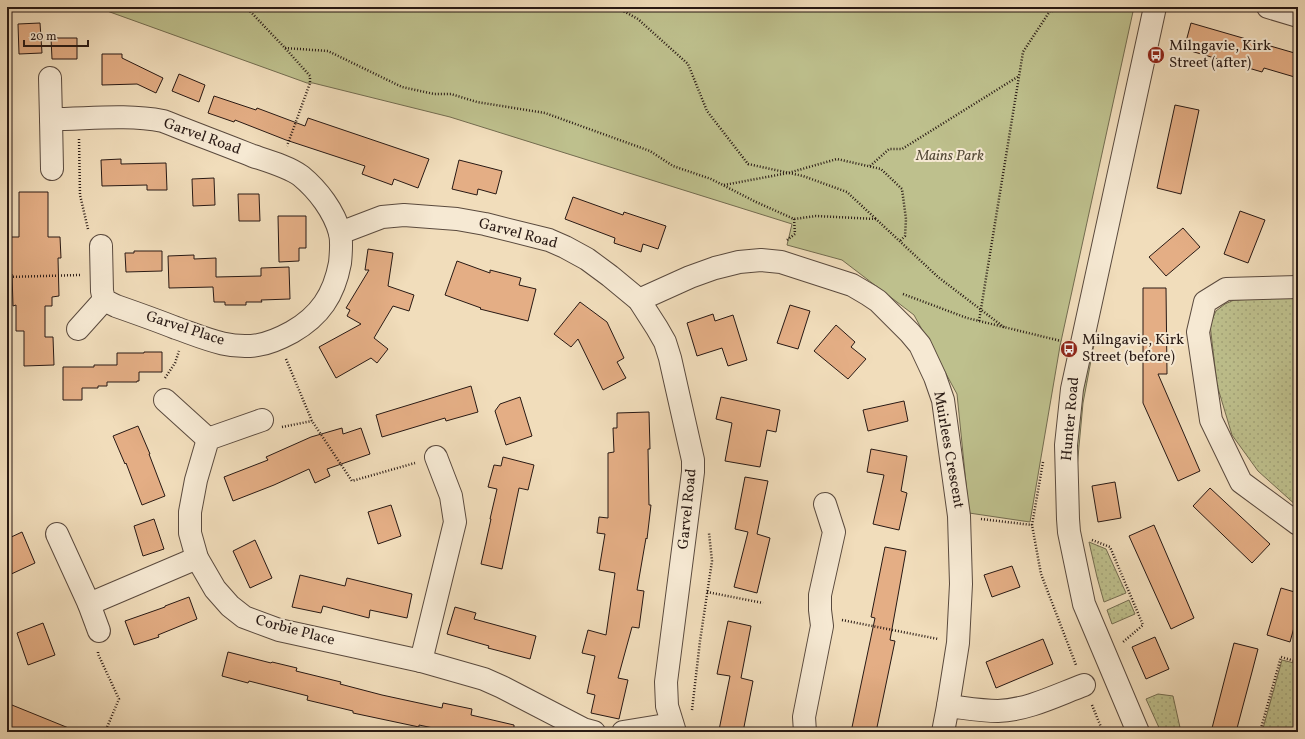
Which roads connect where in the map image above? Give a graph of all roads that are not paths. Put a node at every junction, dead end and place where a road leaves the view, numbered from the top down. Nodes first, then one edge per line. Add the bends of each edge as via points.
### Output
1 (1156, 7) edge
2 (1268, 7) edge
3 (1298, 16) edge
4 (50, 78) dead end
5 (51, 118) junction
6 (52, 169) dead end
7 (340, 233) junction
8 (101, 246) road end
9 (1298, 287) edge
10 (104, 300) junction
11 (638, 300) junction
12 (78, 329) dead end
13 (165, 400) road end
14 (262, 420) road end
15 (208, 439) junction
16 (436, 458) road end
17 (825, 504) dead end
18 (1298, 524) edge
19 (57, 534) dead end
20 (197, 558) junction
21 (89, 604) junction
22 (99, 631) road end
23 (421, 661) junction
24 (1084, 685) dead end
25 (948, 706) junction
26 (679, 724) edge
27 (594, 732) edge
28 (623, 732) edge
29 (804, 732) edge
30 (943, 732) edge
31 (1138, 732) edge

1 - 31 street, Hunter Road via 1072,390 1066,445 1069,532 1084,604
2 - 3 street
4 - 5 street
5 - 6 street
5 - 7 street, Garvel Road via 149,118 280,166 299,175 311,185 331,212
7 - 10 street, Garvel Place via 338,274 331,294 320,311 305,324 278,340 258,345 236,346 215,342
7 - 11 street, Garvel Road via 393,215 458,219 486,224 550,240 565,247 587,259
8 - 10 street
9 - 18 street via 1226,289 1205,302 1198,332 1211,420 1241,482
10 - 12 street
11 - 25 street, Muirlees Crescent via 715,268 739,262 781,262 852,285 878,301 920,345 943,400 959,516 961,584 958,643
11 - 26 street, Garvel Road via 665,342 693,460 666,682 667,706
13 - 15 street
14 - 15 street
15 - 20 street, Corbie Place via 190,512 190,533
16 - 23 street via 451,496 455,522
17 - 29 street via 834,532 820,595 822,626 804,718
19 - 21 street
20 - 21 street
20 - 23 street, Corbie Place via 215,589 244,617 279,630
21 - 22 street
23 - 27 street, Corbie Place via 484,679 583,729
24 - 25 street via 1021,708 999,711
25 - 30 street, Muirlees Crescent
26 - 28 street

